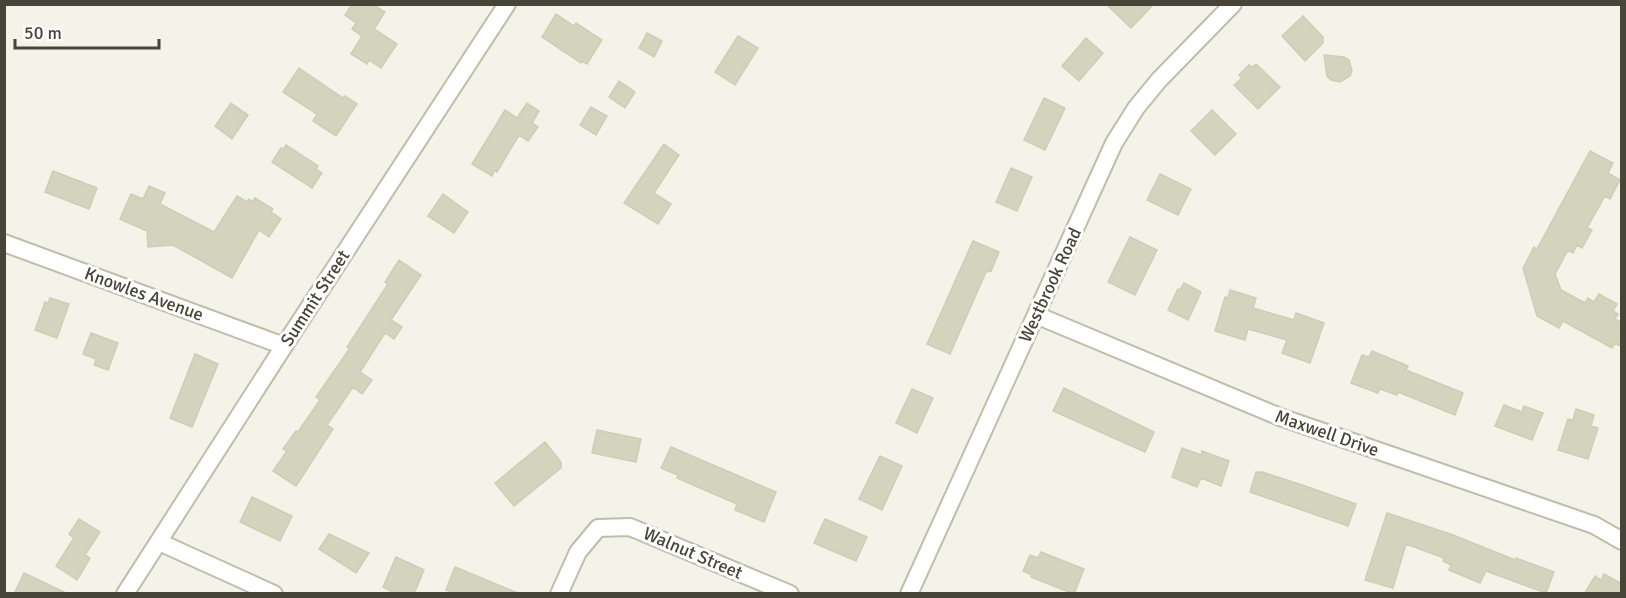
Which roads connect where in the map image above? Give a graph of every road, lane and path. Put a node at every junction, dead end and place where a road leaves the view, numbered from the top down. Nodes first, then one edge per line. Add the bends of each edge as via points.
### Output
1 (507, 4) edge
2 (1233, 4) edge
3 (4, 243) edge
4 (1036, 315) junction
5 (284, 346) junction
6 (1622, 541) edge
7 (159, 542) junction
8 (126, 594) edge
9 (273, 594) edge
10 (559, 594) edge
11 (790, 594) edge
12 (909, 594) edge

1 - 5 street, Summit Street
2 - 4 street, Westbrook Road via 1136,108 1114,143
3 - 5 street, Knowles Avenue
4 - 6 street, Maxwell Drive via 1280,417 1594,525
4 - 12 street, Westbrook Road
5 - 7 street, Summit Street
7 - 8 street, Summit Street
7 - 9 street
10 - 11 street, Walnut Street via 578,552 598,528 630,526

